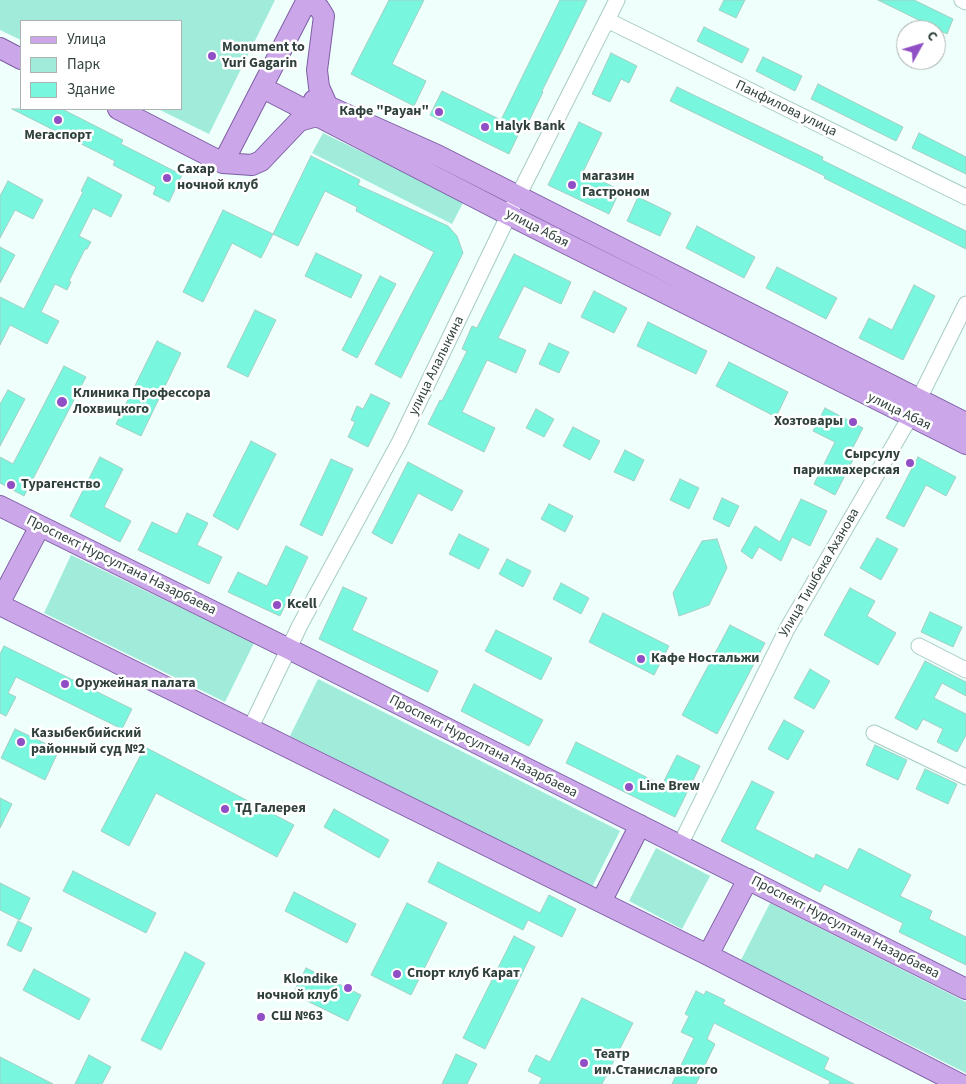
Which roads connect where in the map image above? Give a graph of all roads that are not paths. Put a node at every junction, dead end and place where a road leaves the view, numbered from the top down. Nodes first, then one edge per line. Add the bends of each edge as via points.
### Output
1 (307, 0) edge
2 (617, 0) edge
3 (962, 0) edge
4 (966, 2) edge
5 (607, 20) junction
6 (0, 48) edge
7 (20, 58) edge
8 (266, 82) junction
9 (120, 110) edge
10 (323, 111) junction
11 (223, 163) junction
12 (518, 196) junction
13 (966, 197) edge
14 (509, 215) junction
15 (966, 304) edge
16 (919, 399) junction
17 (910, 417) junction
18 (966, 423) edge
19 (966, 444) edge
20 (0, 506) edge
21 (40, 526) junction
22 (0, 603) edge
23 (919, 646) dead end
24 (289, 649) junction
25 (966, 670) edge
26 (250, 729) junction
27 (874, 734) dead end
28 (966, 778) edge
29 (640, 825) junction
30 (680, 846) junction
31 (748, 879) junction
32 (601, 902) junction
33 (708, 955) junction
34 (966, 989) edge
35 (960, 1084) edge

1 - 8 main road
1 - 10 main road via 324,16 316,70
2 - 5 street, улица Алалыкина
3 - 4 street
5 - 12 street, улица Алалыкина
5 - 13 street, Панфилова улица
6 - 7 main road
8 - 10 main road
8 - 11 main road
9 - 11 main road
10 - 11 main road via 299,121 257,163
10 - 12 main road, улица Абая via 437,155
10 - 14 main road, улица Абая
12 - 14 street, улица Алалыкина
12 - 16 main road, улица Абая
14 - 17 main road, улица Абая
14 - 24 street, улица Алалыкина via 400,441
15 - 16 street, Улица Тишбека Аханова
16 - 17 street, Улица Тишбека Аханова
16 - 18 main road, улица Абая
17 - 19 main road, улица Абая
17 - 30 street, Улица Тишбека Аханова via 787,630
20 - 21 main road, Проспект Нурсултана Назарбаева
21 - 22 main road
21 - 24 main road, Проспект Нурсултана Назарбаева
22 - 26 main road
23 - 25 street
24 - 26 street, улица Алалыкина
24 - 29 main road, Проспект Нурсултана Назарбаева
26 - 32 main road
27 - 28 street
29 - 30 main road, Проспект Нурсултана Назарбаева
29 - 32 main road
30 - 31 main road, Проспект Нурсултана Назарбаева
31 - 33 main road
31 - 34 main road, Проспект Нурсултана Назарбаева
32 - 33 main road
33 - 35 main road

